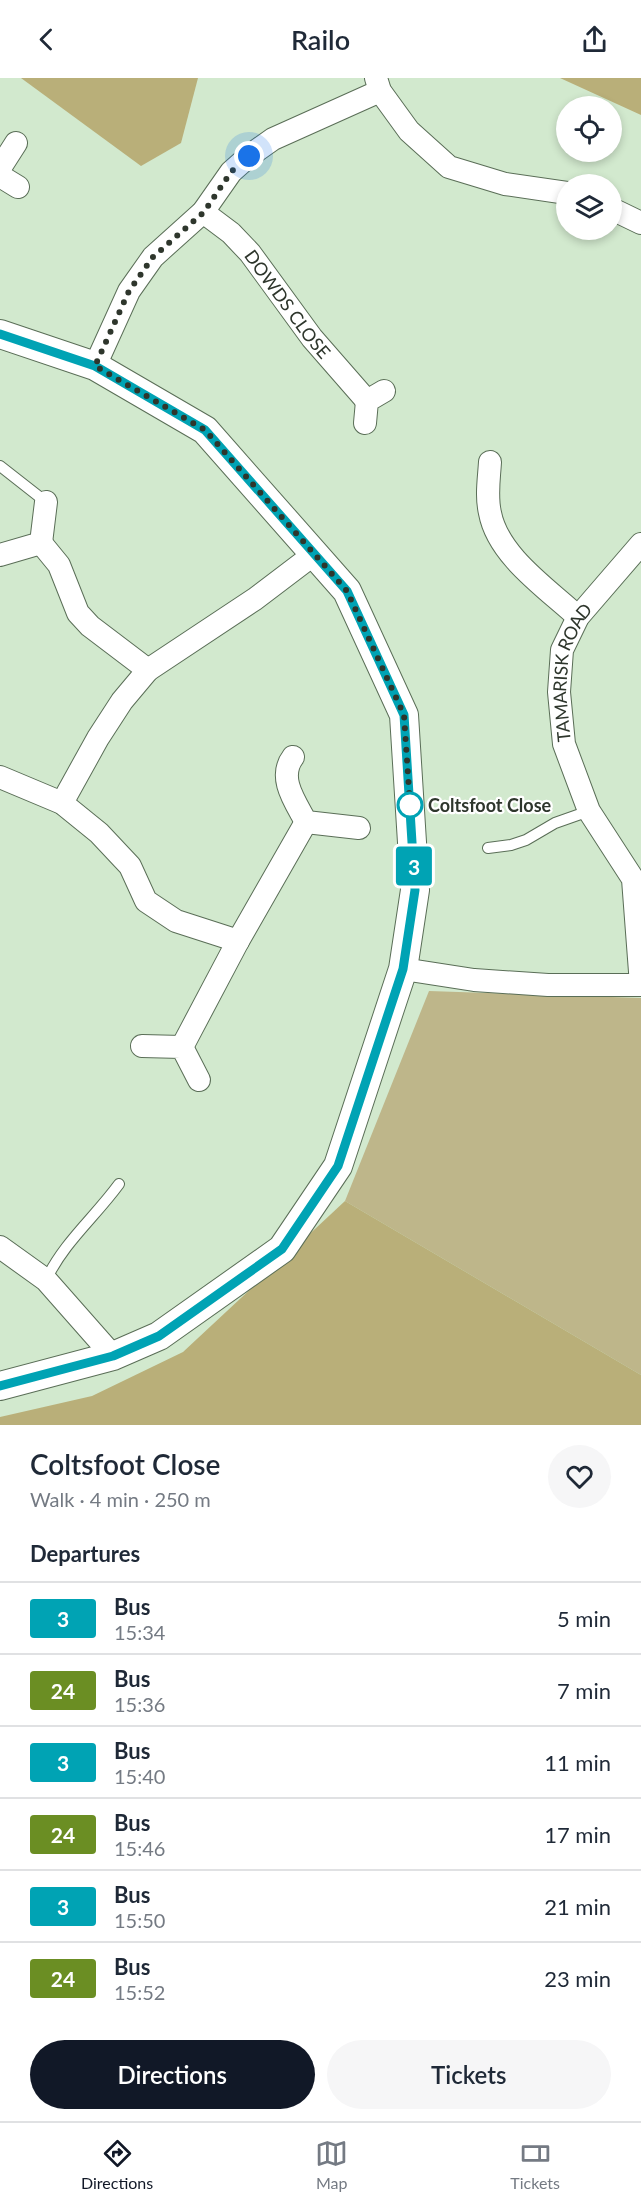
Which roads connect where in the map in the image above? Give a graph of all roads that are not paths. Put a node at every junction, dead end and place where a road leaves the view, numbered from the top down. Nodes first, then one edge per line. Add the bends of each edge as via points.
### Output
1 (378, 85) edge
2 (16, 143) dead end
3 (0, 168) edge
4 (556, 191) edge
5 (204, 212) junction
6 (622, 214) edge
7 (641, 223) edge
8 (0, 334) edge
9 (95, 366) junction
10 (372, 405) dead end
11 (490, 462) dead end
12 (0, 466) edge
13 (46, 502) joint
14 (41, 543) junction
15 (641, 544) edge
16 (0, 555) edge
17 (314, 555) junction
18 (578, 617) junction
19 (148, 670) junction
20 (293, 758) dead end
21 (0, 777) edge
22 (62, 803) junction
23 (589, 811) junction
24 (306, 822) junction
25 (359, 828) dead end
26 (488, 848) dead end
27 (637, 878) edge
28 (238, 941) junction
29 (403, 969) junction
30 (641, 985) edge
31 (142, 1046) dead end
32 (182, 1047) junction
33 (199, 1080) dead end
34 (119, 1184) dead end
35 (0, 1247) edge
36 (46, 1280) junction
37 (113, 1356) junction
38 (0, 1386) edge

1 - 4 street via 409,131 449,166 505,184
1 - 5 street via 273,139 249,156 231,172
2 - 3 street
5 - 9 street via 153,257 129,291
5 - 10 street, DOWDS CLOSE via 250,254 312,338
6 - 7 street
8 - 9 street
9 - 17 street via 205,430
11 - 18 street via 485,514 517,562
12 - 13 lane
13 - 14 street
14 - 16 street
14 - 19 street via 59,565 78,613
15 - 18 street, TAMARISK ROAD
17 - 19 street
17 - 29 street via 347,591 404,715 415,890
18 - 23 street, TAMARISK ROAD via 561,650 559,692 564,744
19 - 22 street via 98,738
20 - 24 street via 287,786
21 - 22 street
22 - 28 street via 99,832 130,866 146,901 177,921
23 - 26 lane via 555,823 526,840
23 - 27 street, TAMARISK ROAD
24 - 25 street
24 - 28 street
27 - 30 street, TAMARISK ROAD
28 - 32 street
29 - 30 street via 474,980
29 - 37 street via 338,1166 282,1249 159,1336
31 - 32 street
32 - 33 street
34 - 36 lane via 68,1242
35 - 36 street
36 - 37 street
37 - 38 street

